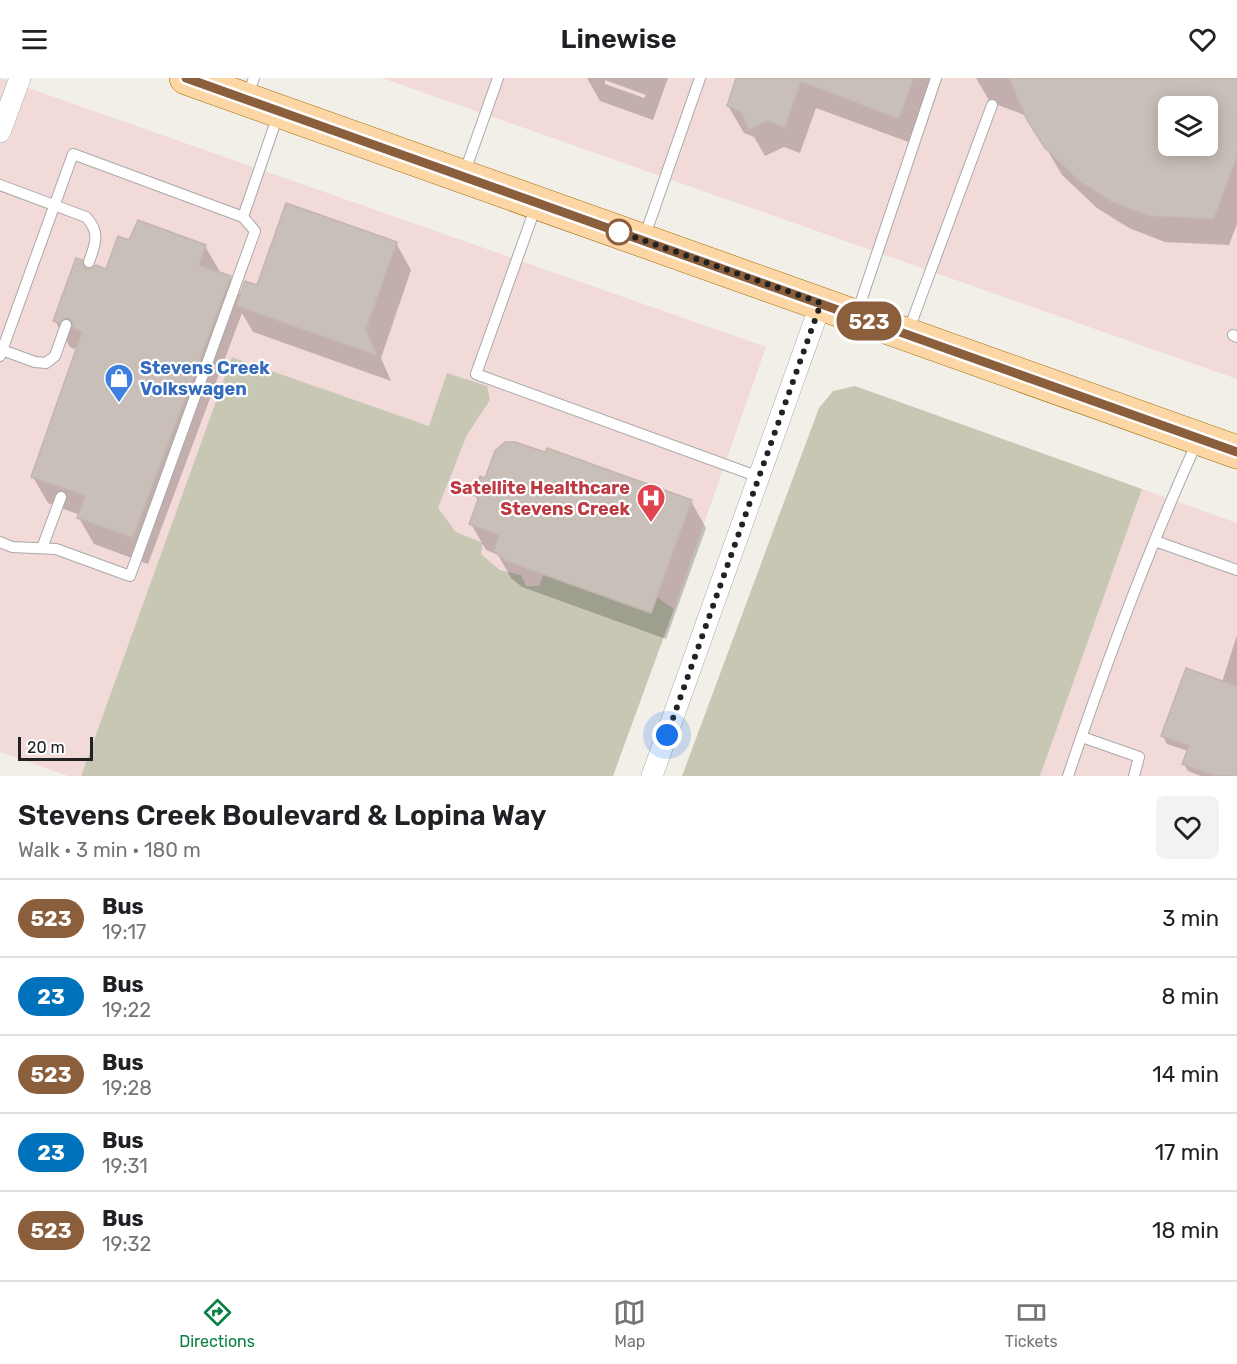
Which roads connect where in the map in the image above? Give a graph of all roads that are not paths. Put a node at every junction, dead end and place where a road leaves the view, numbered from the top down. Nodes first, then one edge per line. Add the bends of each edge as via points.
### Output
1 (20, 78) edge
2 (186, 78) edge
3 (700, 78) edge
4 (936, 78) edge
5 (493, 79) edge
6 (250, 89) edge
7 (992, 105) dead end
8 (279, 112) junction
9 (0, 132) edge
10 (463, 177) junction
11 (0, 185) edge
12 (537, 203) junction
13 (55, 206) junction
14 (243, 217) junction
15 (643, 241) junction
16 (89, 262) dead end
17 (821, 303) junction
18 (856, 316) junction
19 (66, 326) dead end
20 (907, 335) junction
21 (1, 353) edge
22 (1198, 439) junction
23 (1237, 452) edge
24 (759, 477) junction
25 (61, 497) dead end
26 (1155, 541) junction
27 (0, 542) edge
28 (42, 548) junction
29 (1237, 570) edge
30 (1082, 737) junction
31 (652, 776) edge
32 (1068, 776) edge
33 (1134, 776) edge

1 - 9 street
2 - 6 main road
3 - 15 lane
4 - 18 lane
5 - 10 lane
6 - 8 main road
7 - 20 lane
8 - 10 main road
8 - 14 lane
10 - 12 main road
11 - 13 lane
12 - 15 main road
12 - 24 lane via 476,374
13 - 14 lane via 73,154
13 - 16 lane via 86,217 95,227 97,239
13 - 21 lane
14 - 28 lane via 255,231 130,576 56,549
15 - 17 main road
17 - 18 main road
17 - 24 street
18 - 20 main road
19 - 21 lane via 55,356 46,363
20 - 22 main road
22 - 23 main road
22 - 26 lane
24 - 31 street
25 - 28 lane
26 - 29 lane
26 - 30 lane
27 - 28 lane via 12,547
30 - 32 lane
30 - 33 lane via 1139,757

